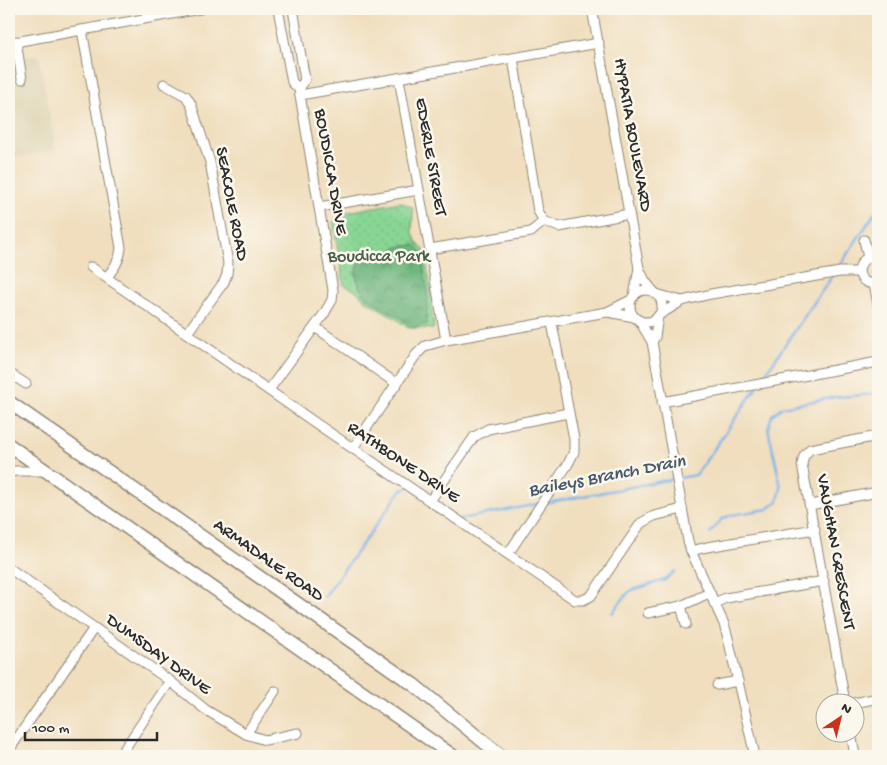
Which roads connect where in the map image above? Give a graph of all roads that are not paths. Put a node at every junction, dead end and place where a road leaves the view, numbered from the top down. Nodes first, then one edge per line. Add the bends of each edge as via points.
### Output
1 (200, 9) edge
2 (278, 9) edge
3 (293, 9) edge
4 (592, 9) edge
5 (82, 30) junction
6 (12, 42) edge
7 (599, 42) junction
8 (513, 58) junction
9 (22, 79) dead end
10 (399, 79) junction
11 (164, 84) dead end
12 (300, 92) junction
13 (419, 190) junction
14 (319, 207) junction
15 (629, 214) junction
16 (544, 221) junction
17 (864, 240) dead end
18 (430, 249) junction
19 (868, 257) junction
20 (878, 259) edge
21 (91, 267) dead end
22 (639, 268) junction
23 (859, 272) junction
24 (107, 277) junction
25 (876, 283) edge
26 (655, 293) junction
27 (632, 298) junction
28 (682, 300) junction
29 (878, 304) edge
30 (608, 312) junction
31 (658, 315) junction
32 (636, 318) junction
33 (552, 322) junction
34 (315, 327) junction
35 (187, 334) junction
36 (446, 340) junction
37 (652, 342) junction
38 (878, 362) edge
39 (9, 373) edge
40 (26, 384) dead end
41 (397, 384) junction
42 (269, 390) junction
43 (9, 402) edge
44 (662, 402) junction
45 (568, 413) junction
46 (878, 436) edge
47 (9, 446) edge
48 (353, 448) junction
49 (9, 472) edge
50 (45, 472) junction
51 (878, 492) edge
52 (430, 501) junction
53 (810, 505) junction
54 (682, 509) junction
55 (815, 529) junction
56 (691, 552) junction
57 (508, 554) junction
58 (9, 568) edge
59 (824, 581) junction
60 (709, 593) junction
61 (714, 603) junction
62 (681, 606) junction
63 (648, 613) dead end
64 (686, 624) dead end
65 (94, 628) junction
66 (170, 681) junction
67 (738, 681) junction
68 (717, 685) dead end
69 (275, 691) dead end
70 (843, 692) edge
71 (878, 698) edge
72 (864, 701) edge
73 (298, 733) dead end
74 (246, 734) junction
75 (853, 742) edge
76 (9, 750) edge
77 (121, 754) dead end
78 (453, 756) edge
79 (501, 756) edge
80 (755, 756) edge
81 (855, 756) edge

1 - 5 street
2 - 12 street, BOUDICCA DRIVE via 292,82
3 - 12 street, BOUDICCA DRIVE via 305,80
4 - 7 street, HYPATIA BOULEVARD
5 - 6 street
5 - 24 street via 121,248 117,263
6 - 9 street
7 - 8 street
7 - 15 street, HYPATIA BOULEVARD
8 - 10 street
8 - 16 street via 538,211
10 - 12 street, EDERLE STREET
10 - 13 street, EDERLE STREET
11 - 35 street, SEACOLE ROAD via 186,96 191,104 210,162 228,262 224,282
12 - 14 street, BOUDICCA DRIVE
13 - 14 street
13 - 18 street, EDERLE STREET
14 - 34 street, BOUDICCA DRIVE via 333,290 332,300
15 - 16 street via 559,226
15 - 22 street, HYPATIA BOULEVARD
16 - 18 street via 531,232
17 - 19 street
18 - 36 street, EDERLE STREET
19 - 20 street
19 - 23 street via 861,263
21 - 24 street, RATHBONE DRIVE
22 - 26 street
22 - 27 street
23 - 25 street via 865,281
23 - 28 street via 840,272
24 - 35 street, RATHBONE DRIVE
25 - 29 street
26 - 27 street via 641,291
26 - 28 street
26 - 31 street via 661,304
27 - 30 street
27 - 32 street via 630,308
28 - 31 street
30 - 32 street
30 - 33 street
31 - 32 street via 649,321
31 - 37 street
32 - 37 street
33 - 36 street
33 - 45 street
34 - 41 street
34 - 42 street, BOUDICCA DRIVE
35 - 42 street, RATHBONE DRIVE
36 - 41 street via 425,346
37 - 44 street
38 - 44 street
39 - 40 street
41 - 48 street
42 - 48 street, RATHBONE DRIVE
43 - 79 highway, ARMADALE ROAD via 414,685
44 - 54 street
45 - 52 street via 481,432 474,437
45 - 57 street via 574,452
46 - 53 street, VAUGHAN CRESCENT via 810,449 802,464
47 - 50 highway
48 - 52 street, RATHBONE DRIVE
49 - 50 street
50 - 78 highway
51 - 53 street
52 - 57 street, RATHBONE DRIVE
53 - 55 street, VAUGHAN CRESCENT
54 - 56 street
54 - 57 street, RATHBONE DRIVE via 641,523 591,596 583,600 567,596
55 - 56 street
55 - 59 street, VAUGHAN CRESCENT
56 - 60 street
58 - 65 street, DUMSDAY DRIVE
59 - 61 street via 726,598
59 - 70 street, VAUGHAN CRESCENT
60 - 61 street
60 - 62 street
61 - 67 street via 728,638
62 - 63 street
62 - 64 street
65 - 66 street, DUMSDAY DRIVE
65 - 76 street
66 - 74 street, DUMSDAY DRIVE via 206,710
66 - 77 street
67 - 68 street
67 - 80 street
69 - 74 street
71 - 72 street
73 - 74 street, DUMSDAY DRIVE via 265,740
75 - 81 street

